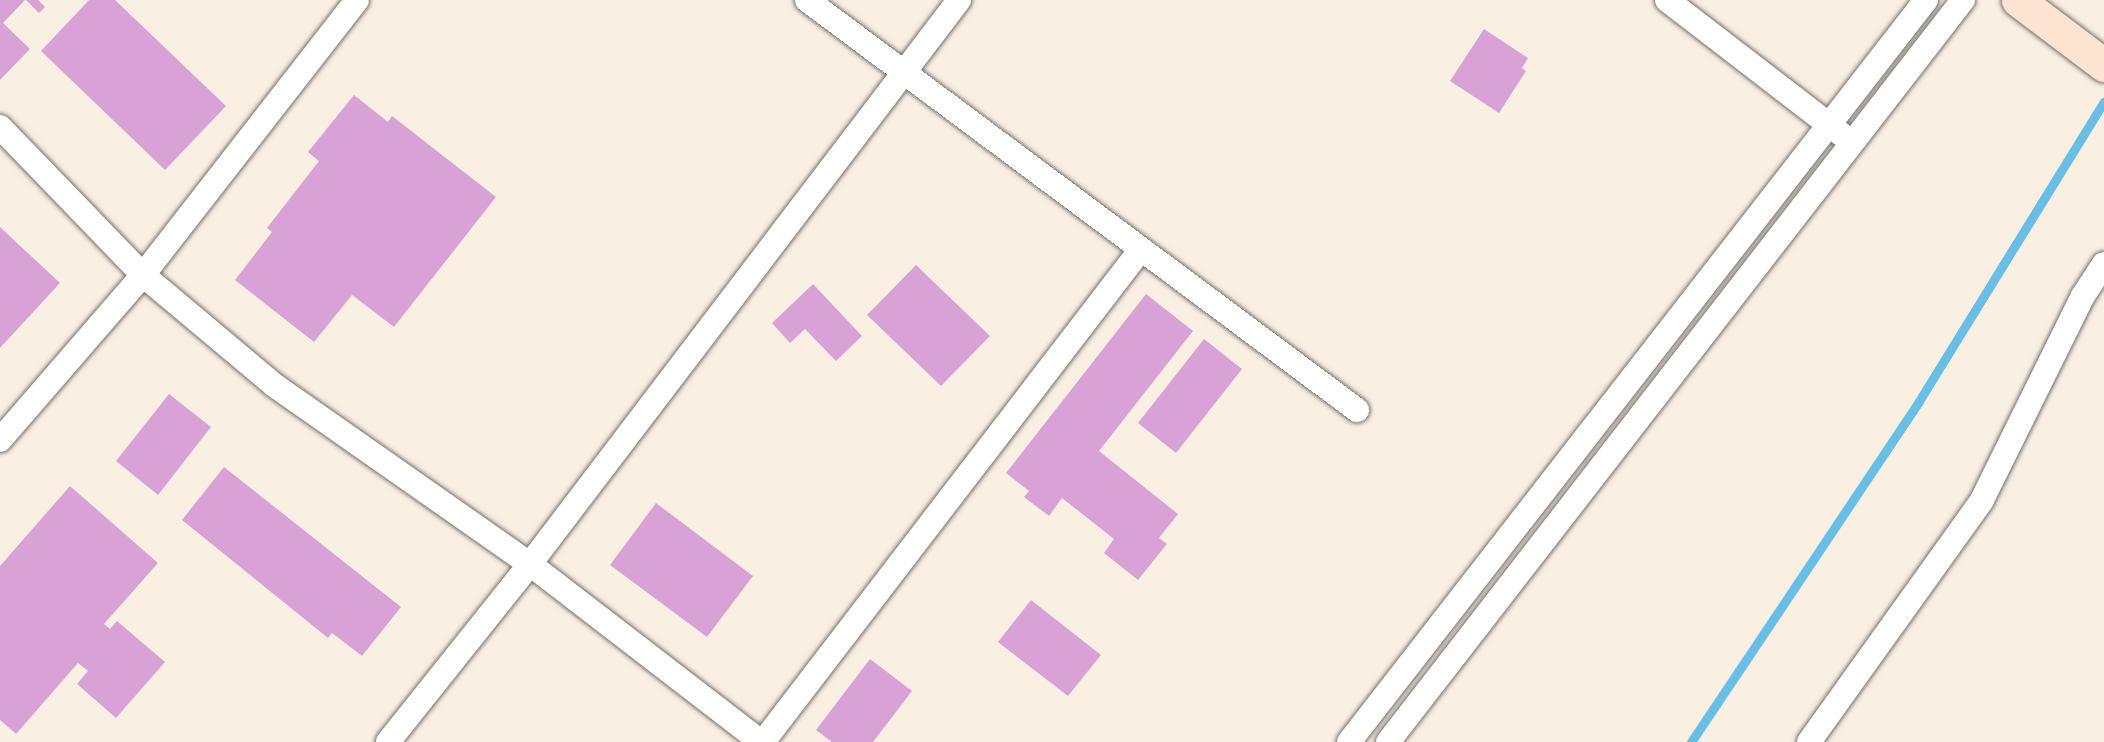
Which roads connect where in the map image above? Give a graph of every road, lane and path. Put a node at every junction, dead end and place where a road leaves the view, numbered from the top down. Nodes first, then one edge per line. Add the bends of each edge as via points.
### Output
1 (357, 0) edge
2 (807, 0) edge
3 (959, 0) edge
4 (1667, 0) edge
5 (1926, 0) edge
6 (1963, 0) edge
7 (2018, 0) edge
8 (2104, 65) edge
9 (902, 75) junction
10 (1828, 124) junction
11 (0, 127) edge
12 (1850, 141) junction
13 (1141, 249) junction
14 (2104, 264) edge
15 (144, 275) junction
16 (1357, 410) dead end
17 (0, 440) edge
18 (530, 564) junction
19 (388, 742) edge
20 (762, 742) edge
21 (1349, 742) edge
22 (1388, 742) edge
23 (1809, 742) edge

1 - 15 street
2 - 9 street
3 - 9 street
4 - 10 street
5 - 10 street
6 - 12 street
7 - 8 main road
9 - 13 street
9 - 18 street
10 - 12 street
10 - 21 street
11 - 15 street
12 - 22 street
13 - 16 street
13 - 20 street
14 - 23 street via 2083,296 1982,500
15 - 17 street
15 - 18 street via 274,385
18 - 19 street
18 - 20 street

